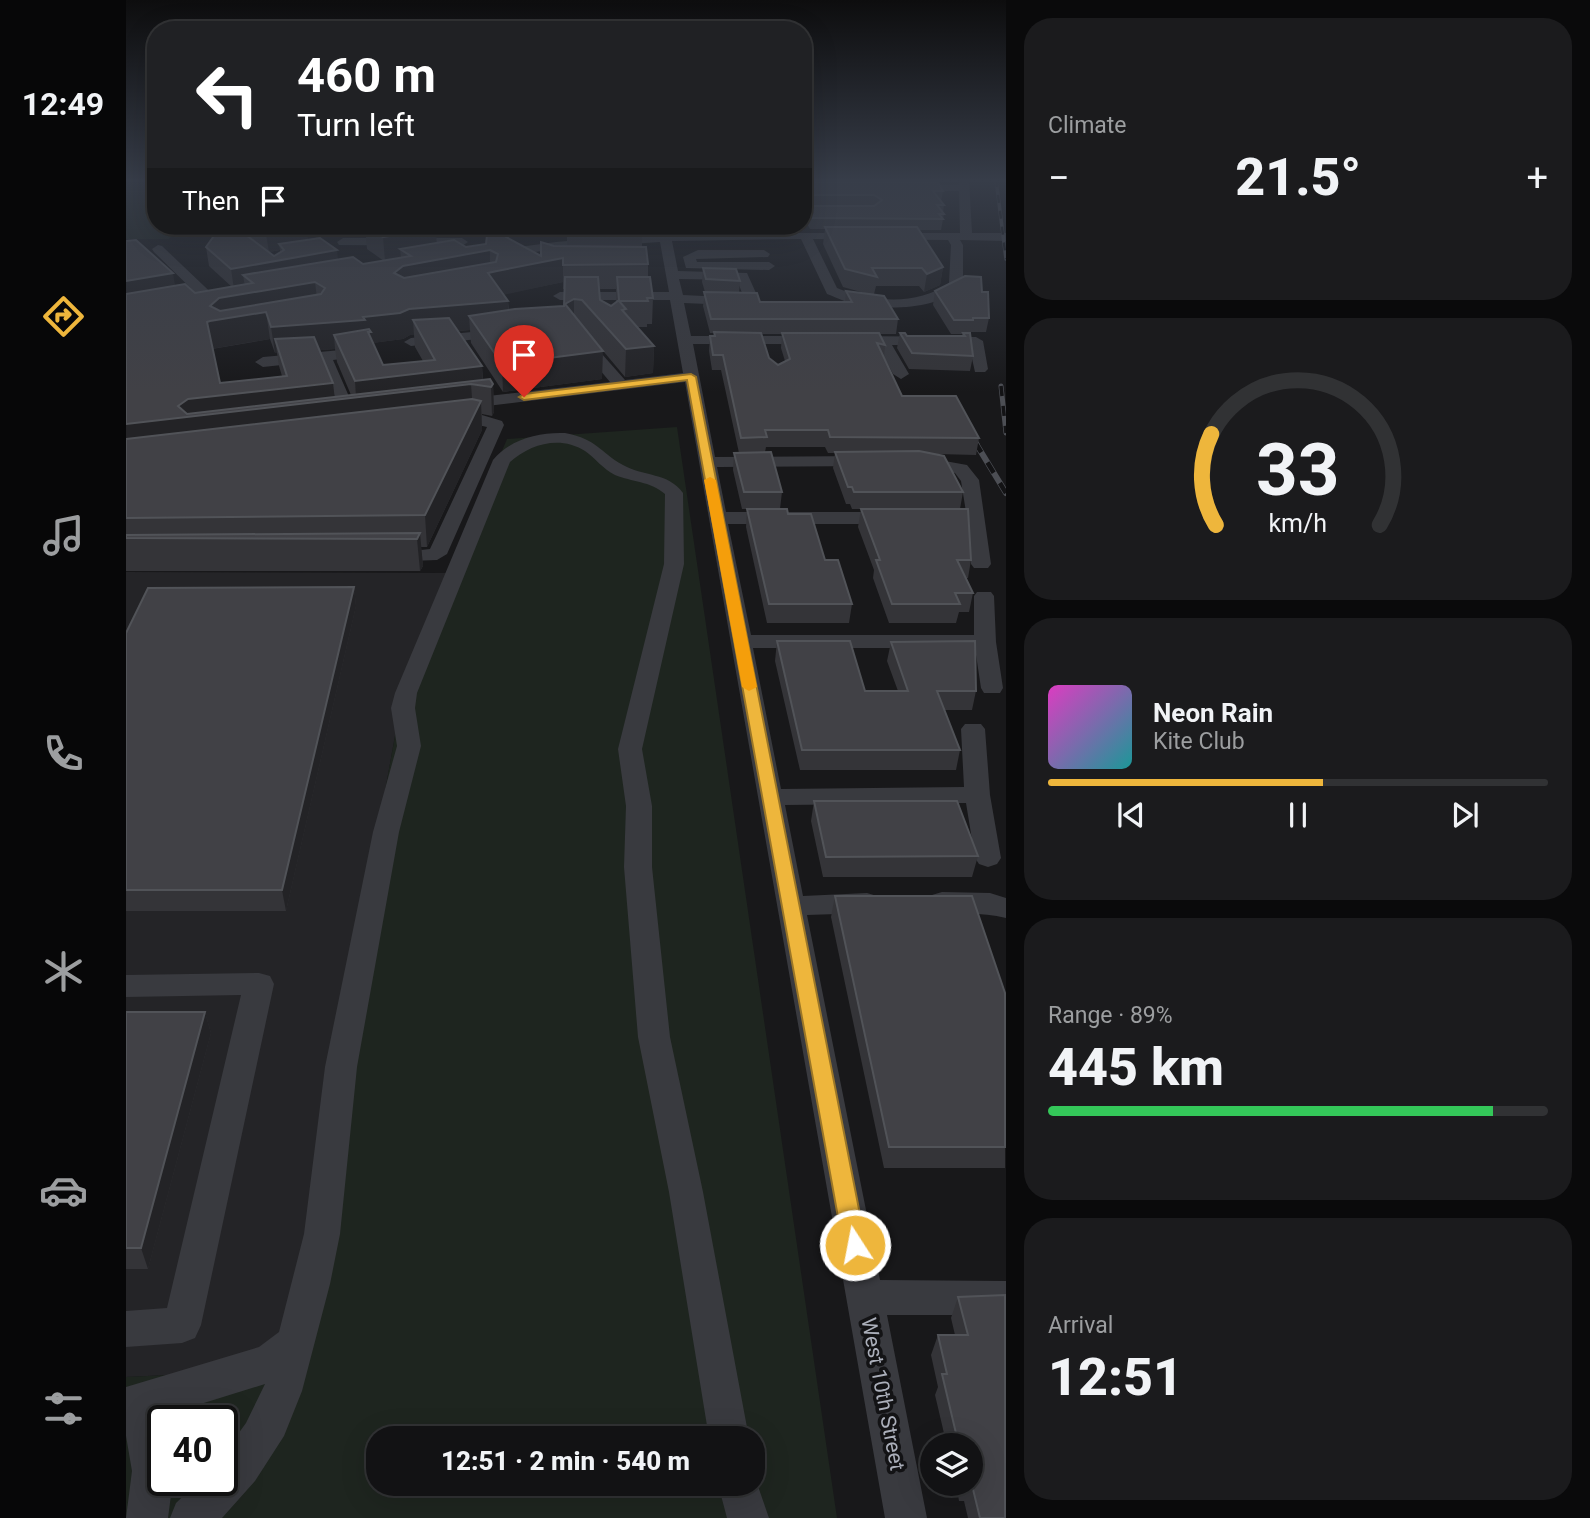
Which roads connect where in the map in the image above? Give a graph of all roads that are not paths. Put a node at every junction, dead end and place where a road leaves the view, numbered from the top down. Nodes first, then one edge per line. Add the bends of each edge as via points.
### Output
1 (400, 250) edge
2 (482, 250) edge
3 (646, 250) edge
4 (723, 250) edge
5 (763, 250) edge
6 (806, 250) edge
7 (957, 250) edge
8 (467, 252) joint
9 (157, 253) dead end
10 (672, 269) junction
11 (559, 296) dead end
12 (606, 296) junction
13 (608, 316) edge
14 (218, 324) edge
15 (575, 331) edge
16 (510, 332) edge
17 (684, 340) junction
18 (883, 341) junction
19 (411, 342) dead end
20 (364, 352) edge
21 (324, 356) junction
22 (263, 362) dead end
23 (980, 369) dead end
24 (901, 374) dead end
25 (691, 377) junction
26 (621, 385) junction
27 (447, 406) edge
28 (349, 417) edge
29 (433, 425) edge
30 (707, 462) junction
31 (908, 518) edge
32 (935, 518) edge
33 (976, 518) junction
34 (718, 519) junction
35 (366, 558) edge
36 (981, 564) dead end
37 (984, 596) dead end
38 (741, 641) junction
39 (985, 642) junction
40 (992, 688) dead end
41 (974, 729) dead end
42 (977, 795) junction
43 (770, 797) junction
44 (988, 858) dead end
45 (791, 906) junction
46 (1006, 908) edge
47 (126, 986) edge
48 (864, 1297) junction
49 (1006, 1298) edge
50 (126, 1329) edge
51 (295, 1343) junction
52 (126, 1407) edge
53 (126, 1413) edge
54 (727, 1426) edge
55 (742, 1496) edge
56 (147, 1518) edge
57 (191, 1518) edge
58 (748, 1518) edge
59 (906, 1518) edge

1 - 8 street
2 - 8 street
3 - 10 street
4 - 10 street
5 - 10 street via 769,265 695,266 689,257
6 - 7 street via 832,291 856,301 922,301 945,295 956,285
9 - 14 street via 214,303
10 - 10 street via 742,276 753,302
10 - 12 street
10 - 17 street, West 10th Street
11 - 12 street
12 - 13 street
15 - 26 street
16 - 19 street via 460,343
17 - 18 street via 770,346
17 - 25 street, West 10th Street
18 - 23 street via 976,341
18 - 24 street
20 - 21 street
21 - 22 street
21 - 28 street
25 - 26 street
25 - 30 street, West 10th Street
26 - 27 street via 494,395
29 - 35 street via 482,420 496,425 437,554
30 - 33 street via 896,461 961,469 970,480
30 - 34 street, West 10th Street
31 - 34 street
32 - 33 street
33 - 36 street
34 - 38 street, West 10th Street
37 - 39 street
38 - 39 street
38 - 43 street, West 10th Street
39 - 40 street
41 - 42 street
42 - 43 street
42 - 44 street
43 - 45 street, West 10th Street
45 - 46 street via 900,902 990,903
45 - 48 street, West 10th Street
47 - 50 street via 259,984 182,1325
48 - 49 street
48 - 59 street, West 10th Street
51 - 52 street via 270,1363
51 - 54 street via 322,1234 341,1067 384,845 409,746 403,708 406,693 502,460 512,449 534,441 585,443 614,468 667,484 674,493 674,564 630,748 639,806 638,867 654,1037
51 - 57 street via 277,1405 257,1443
53 - 56 street via 146,1426 153,1471
55 - 58 street

